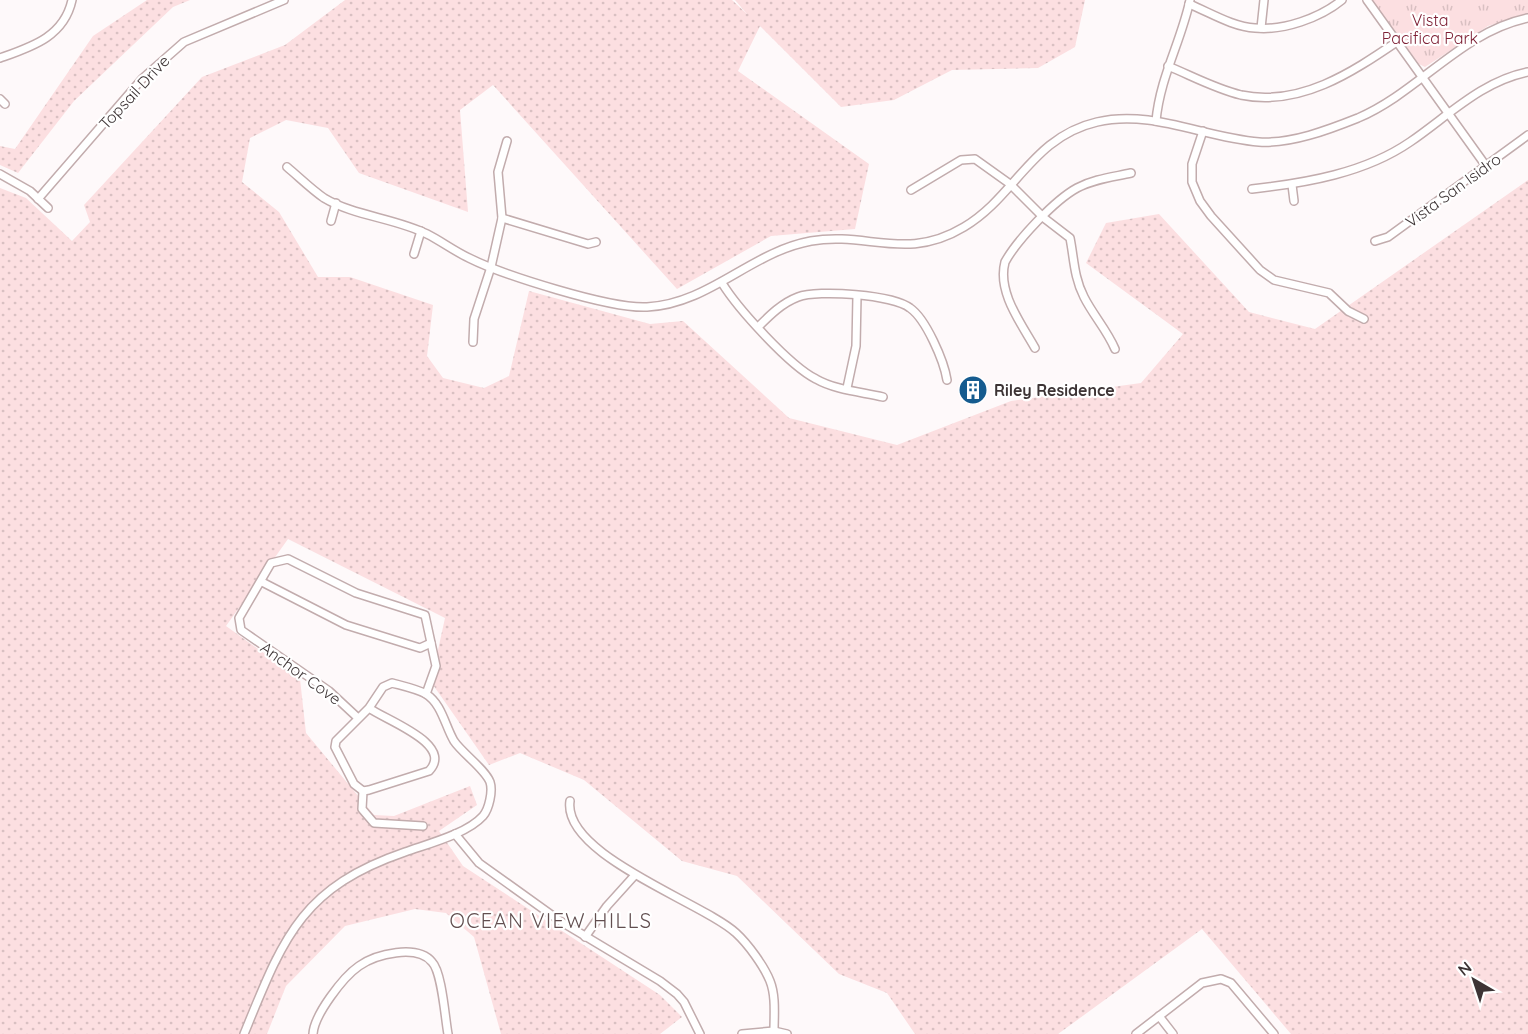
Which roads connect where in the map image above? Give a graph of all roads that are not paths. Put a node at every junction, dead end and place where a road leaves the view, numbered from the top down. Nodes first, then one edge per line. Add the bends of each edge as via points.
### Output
1 (72, 0) edge
2 (285, 0) edge
3 (1264, 0) edge
4 (1342, 0) edge
5 (1367, 0) edge
6 (1189, 2) edge
7 (1528, 18) edge
8 (1261, 28) junction
9 (1398, 41) junction
10 (0, 58) edge
11 (1168, 66) junction
12 (1528, 72) edge
13 (1424, 76) junction
14 (1450, 113) junction
15 (1156, 121) junction
16 (1203, 130) junction
17 (1528, 135) edge
18 (507, 141) dead end
19 (1486, 165) junction
20 (287, 167) dead end
21 (1131, 173) dead end
22 (0, 174) edge
23 (1010, 184) junction
24 (1293, 185) junction
25 (1252, 189) dead end
26 (911, 190) dead end
27 (38, 199) junction
28 (1294, 201) dead end
29 (336, 203) junction
30 (48, 208) dead end
31 (502, 218) junction
32 (1044, 218) junction
33 (331, 221) dead end
34 (421, 231) junction
35 (1375, 241) dead end
36 (596, 242) dead end
37 (414, 254) dead end
38 (491, 267) junction
39 (722, 284) junction
40 (857, 296) junction
41 (1364, 319) dead end
42 (758, 327) junction
43 (473, 342) dead end
44 (1035, 348) dead end
45 (1115, 349) dead end
46 (947, 380) dead end
47 (847, 388) junction
48 (883, 398) dead end
49 (262, 582) junction
50 (431, 643) junction
51 (426, 694) junction
52 (369, 708) junction
53 (358, 718) junction
54 (363, 791) junction
55 (570, 801) dead end
56 (423, 826) dead end
57 (455, 834) junction
58 (635, 875) junction
59 (585, 937) junction
60 (1159, 1016) junction
61 (774, 1031) junction
62 (244, 1034) edge
63 (313, 1034) edge
64 (446, 1034) edge
65 (700, 1034) edge
66 (742, 1034) edge
67 (787, 1034) edge
68 (1136, 1034) edge
69 (1173, 1034) edge
70 (1274, 1034) edge

1 - 10 street via 54,33 36,45
2 - 27 street, Topsail Drive via 183,42 142,79
3 - 8 street
4 - 8 street via 1317,15
5 - 9 street
6 - 8 street via 1235,23
6 - 11 street via 1184,29
7 - 13 street via 1497,27
9 - 11 street via 1341,77 1282,97 1226,91
9 - 13 street
11 - 15 street
12 - 14 street via 1495,82
13 - 14 street
13 - 16 street via 1366,114 1290,141 1256,142
14 - 19 street
14 - 24 street via 1410,142 1376,160
15 - 16 street
15 - 23 street via 1111,120 1078,128 1043,150
16 - 41 street via 1191,164 1192,182 1211,216 1260,270 1274,279 1329,293 1348,311
17 - 19 street, Vista San Isidro
18 - 31 street via 498,172
19 - 35 street, Vista San Isidro via 1388,237
20 - 29 street via 320,195
21 - 32 street via 1076,188
22 - 27 street
23 - 26 street via 975,159 961,160
23 - 32 street
23 - 39 street via 964,228 930,242 890,246 832,238 812,241 773,253
24 - 25 street
24 - 28 street
27 - 30 street
29 - 33 street
29 - 34 street
31 - 36 street via 588,244
31 - 38 street
32 - 44 street via 1009,254 1002,271 1008,299
32 - 45 street via 1070,238 1081,290
34 - 37 street
34 - 38 street
38 - 39 street via 602,300 646,307 683,299
38 - 43 street via 474,319
39 - 42 street via 739,309
40 - 42 street via 798,296 777,308
40 - 46 street via 902,302 918,315 945,367
40 - 47 street via 856,346
42 - 47 street via 804,372 818,381
47 - 48 street
49 - 50 street via 346,625 420,648
49 - 50 street via 271,563 288,559 356,593 425,615
49 - 53 street, Anchor Cove via 239,618 242,630 329,691
50 - 51 street via 436,666
51 - 52 street via 392,683 383,687
51 - 57 street via 437,705 454,741 489,780 491,795 483,816
52 - 53 street
52 - 54 street via 424,739 434,763 429,771
53 - 54 street via 335,747 354,784
54 - 56 street via 362,809 374,823
55 - 58 street via 569,810 578,832
57 - 59 street via 479,863
57 - 62 street via 374,863 318,900 278,952
58 - 59 street
58 - 61 street via 737,934 771,983
59 - 65 street via 677,994
60 - 68 street
60 - 69 street
60 - 70 street via 1202,983 1221,979 1231,983
61 - 66 street
61 - 67 street
63 - 64 street via 318,1015 359,966 415,952 427,956 437,968

